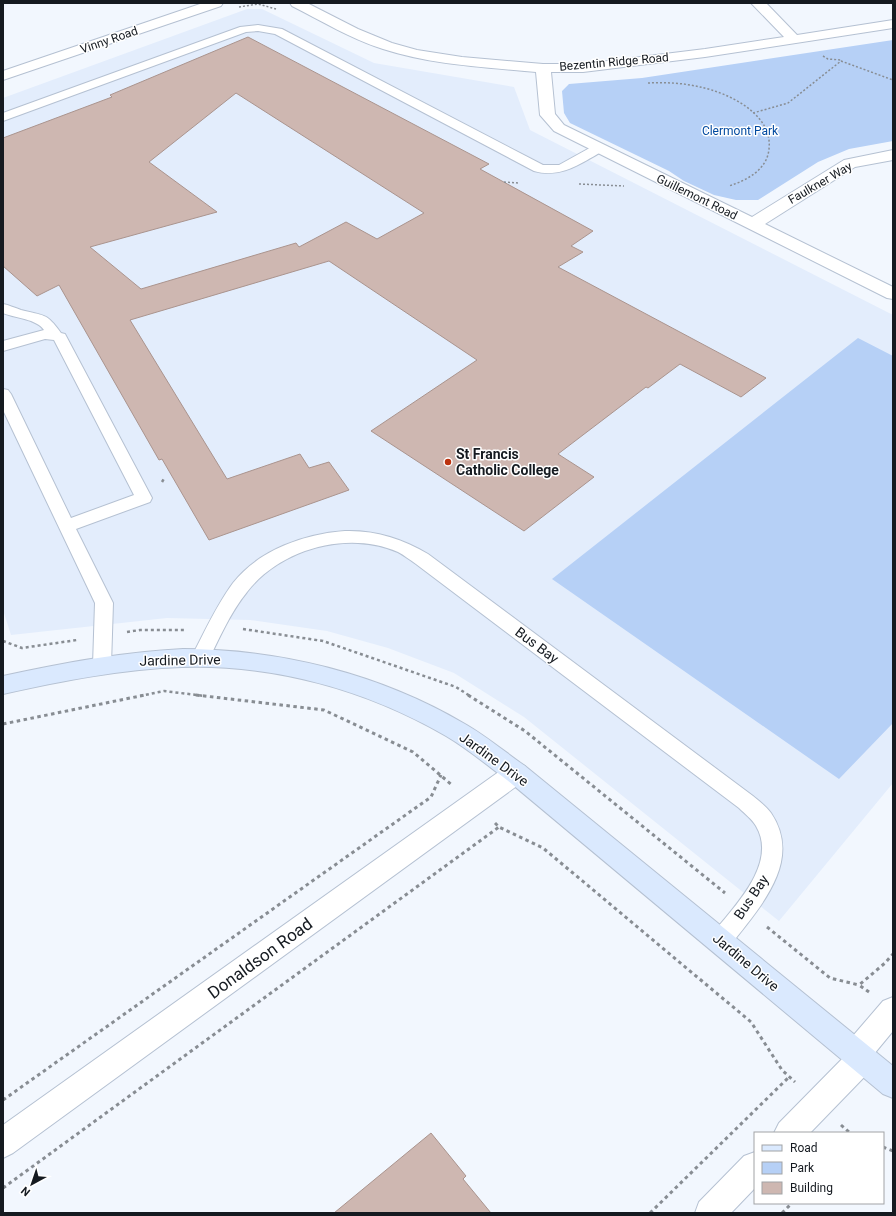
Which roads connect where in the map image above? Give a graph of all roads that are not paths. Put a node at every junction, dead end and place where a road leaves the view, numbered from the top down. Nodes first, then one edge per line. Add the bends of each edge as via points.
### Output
1 (216, 3) edge
2 (297, 3) edge
3 (758, 3) edge
4 (893, 24) edge
5 (794, 39) junction
6 (543, 68) junction
7 (3, 76) edge
8 (3, 118) edge
9 (599, 148) junction
10 (893, 156) edge
11 (752, 224) junction
12 (893, 294) edge
13 (3, 308) edge
14 (56, 336) junction
15 (3, 346) edge
16 (3, 394) edge
17 (66, 526) junction
18 (200, 658) junction
19 (102, 665) junction
20 (3, 685) edge
21 (516, 773) junction
22 (720, 940) junction
23 (893, 1010) edge
24 (859, 1056) junction
25 (893, 1084) edge
26 (790, 1132) edge
27 (3, 1143) edge
28 (754, 1168) edge
29 (710, 1213) edge

1 - 7 street, Vinny Road
2 - 6 street, Bezentin Ridge Road via 353,32 387,46 416,54 462,62
3 - 5 street
4 - 5 street, Bezentin Ridge Road
5 - 6 street, Bezentin Ridge Road via 583,68
6 - 9 street, Guillemont Road via 548,115 559,128
8 - 9 lane via 244,29 258,28 278,31 543,170 566,166
9 - 11 street, Guillemont Road
10 - 11 street, Faulkner Way via 850,163
11 - 12 street, Guillemont Road
13 - 14 lane via 18,314 34,316 47,323
14 - 15 lane via 45,334
14 - 17 lane via 62,341 144,498
16 - 17 lane
17 - 19 lane via 104,603
18 - 19 street, Jardine Drive
18 - 21 street, Jardine Drive via 243,660 292,667 354,684 414,709 464,736
18 - 22 lane, Bus Bay via 236,593 249,577 265,564 291,550 344,537 372,539 400,546 422,559 740,797 765,821 773,838 774,855 767,876
19 - 20 street, Jardine Drive
21 - 22 street, Jardine Drive
21 - 27 street, Donaldson Road
22 - 24 street, Jardine Drive
23 - 24 street
24 - 25 street, Jardine Drive
24 - 26 street
28 - 29 street

